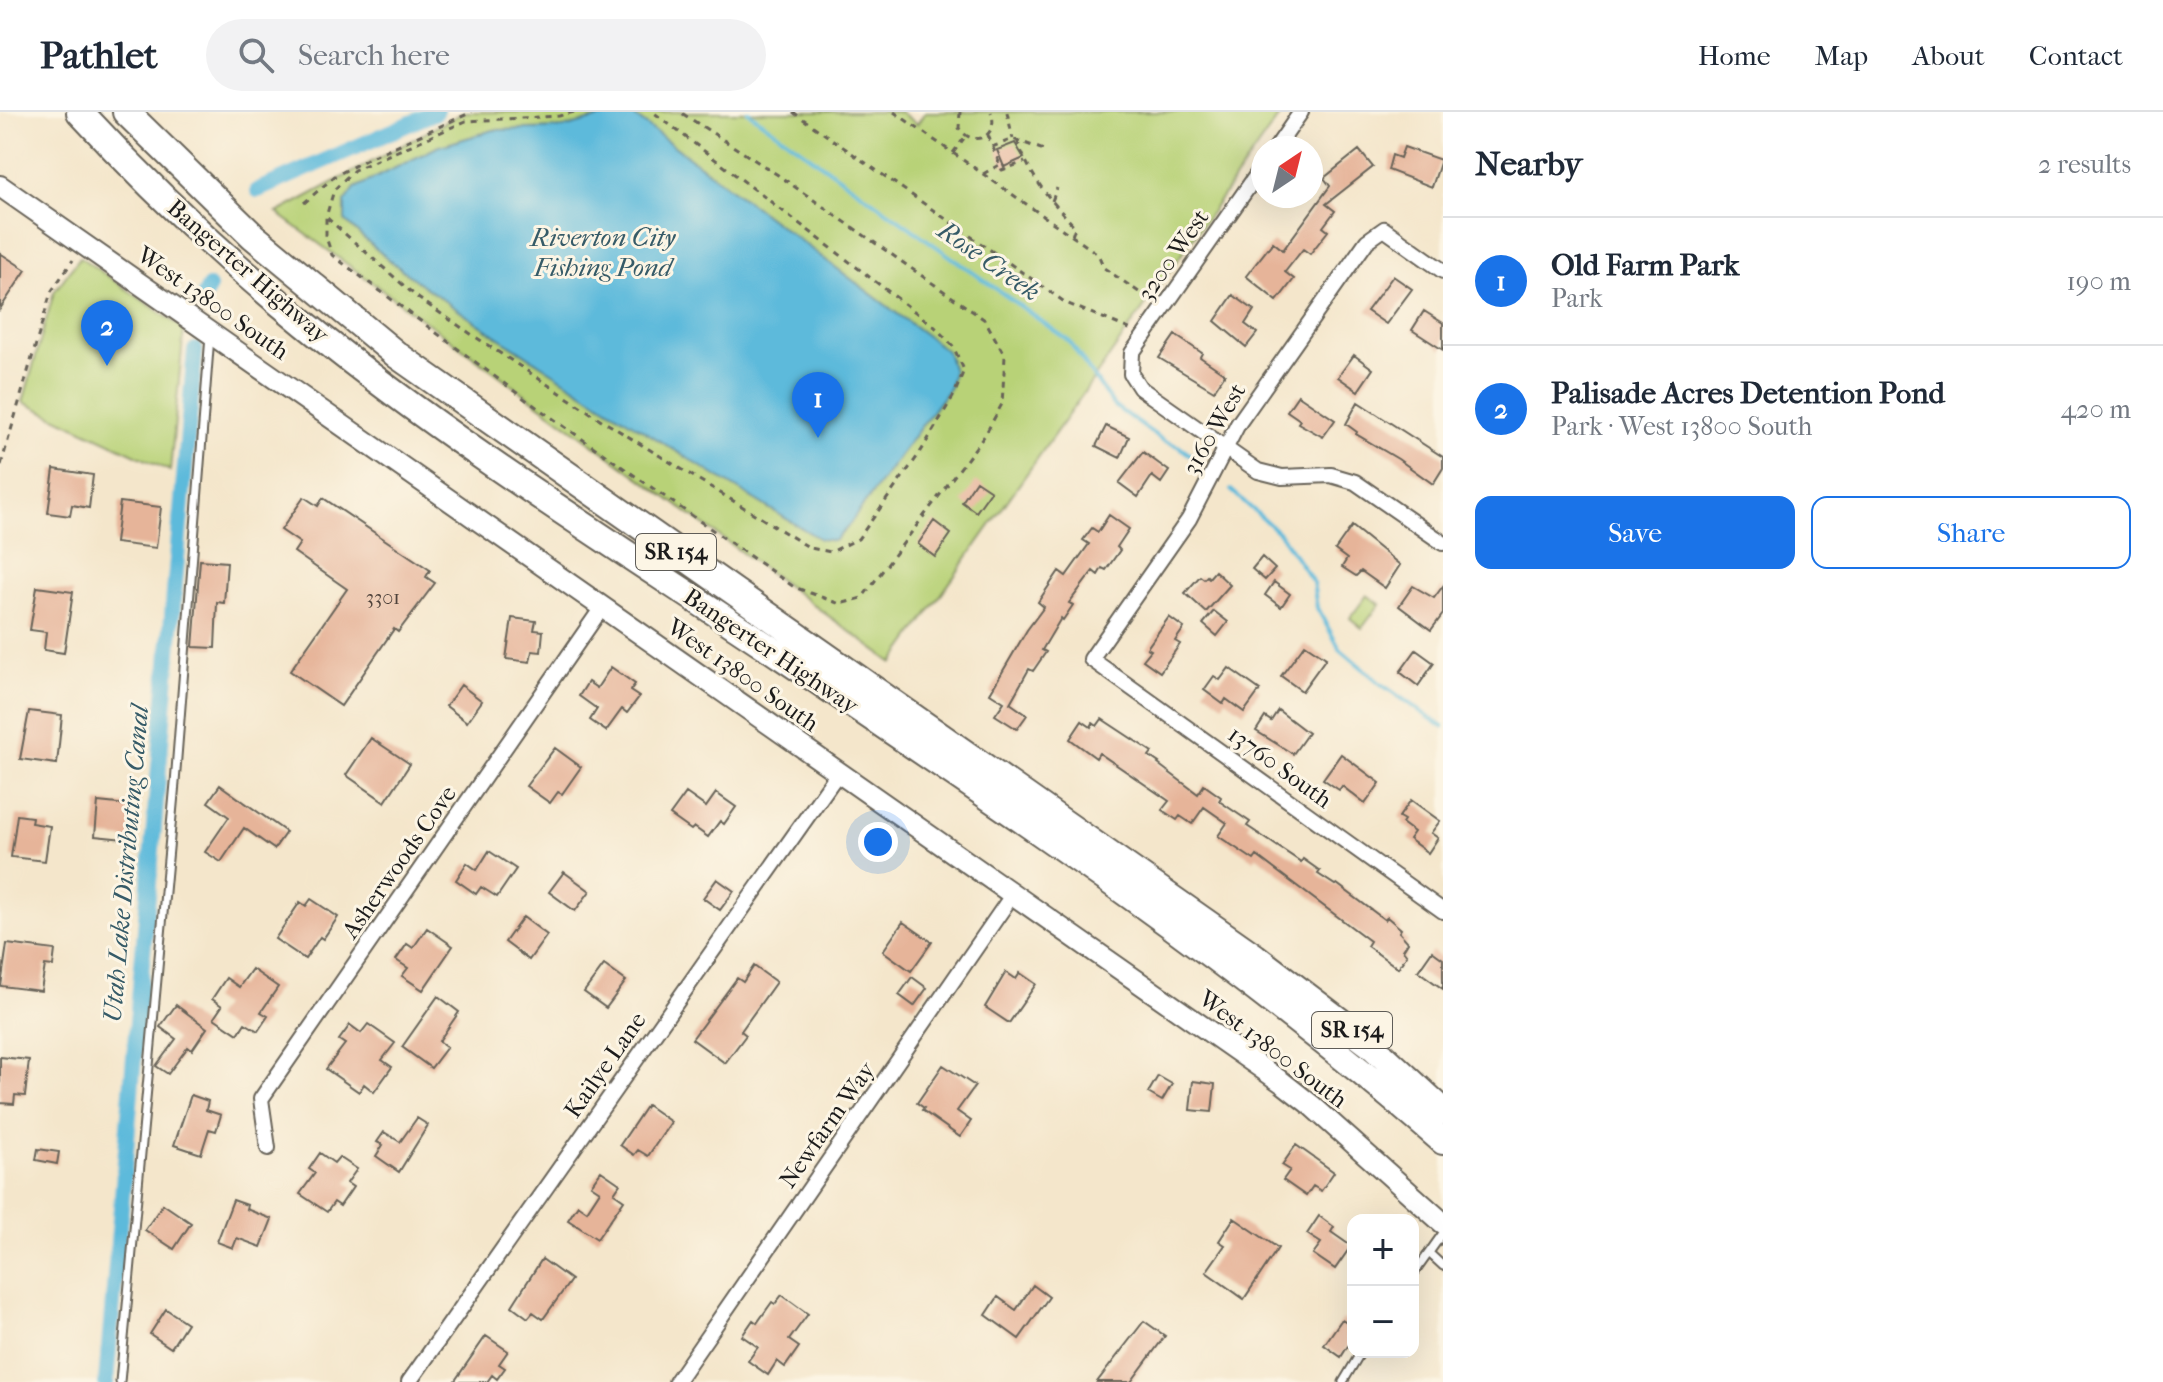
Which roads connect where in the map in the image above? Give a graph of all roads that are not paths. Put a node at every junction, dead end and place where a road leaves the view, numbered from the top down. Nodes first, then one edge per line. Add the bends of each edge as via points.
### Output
1 (80, 112) edge
2 (126, 112) edge
3 (1301, 112) edge
4 (1284, 136) edge
5 (1251, 183) edge
6 (0, 186) edge
7 (1443, 271) edge
8 (211, 332) junction
9 (1225, 449) junction
10 (1443, 543) edge
11 (601, 609) junction
12 (1091, 659) joint
13 (838, 773) junction
14 (1013, 894) junction
15 (1443, 911) edge
16 (1255, 957) junction
17 (1301, 1026) junction
18 (1443, 1091) edge
19 (1443, 1111) edge
20 (1443, 1141) edge
21 (268, 1148) dead end
22 (1443, 1158) edge
23 (1443, 1223) edge
24 (1443, 1233) edge
25 (1429, 1253) junction
26 (1443, 1266) edge
27 (1419, 1267) edge
28 (1357, 1358) edge
29 (120, 1382) edge
30 (409, 1382) edge
31 (676, 1382) edge
32 (1343, 1382) edge

1 - 17 highway, Bangerter Highway / SR 154 via 215,247 388,388 1041,833
2 - 16 highway, Bangerter Highway / SR 154 via 253,236 397,355
3 - 4 street
5 - 9 street, 3200 West via 1132,353 1131,374 1140,388
6 - 8 street, West 13800 South
7 - 9 street, 3160 West via 1384,229 1367,241
8 - 11 street, West 13800 South
8 - 29 lane
9 - 10 street via 1258,471 1282,477 1331,475 1355,482
9 - 12 street, 3160 West via 1189,519
11 - 13 street, West 13800 South
11 - 21 street, Asherwoods Cove via 261,1099
12 - 15 street, 13760 South
13 - 14 street, West 13800 South
13 - 30 street, Kailye Lane
14 - 23 street, West 13800 South via 1283,1083
14 - 31 street, Newfarm Way
16 - 18 highway via 1345,1014
16 - 19 highway, Bangerter Highway / SR 154 via 1371,1045
17 - 20 highway, Bangerter Highway / SR 154
17 - 22 highway
24 - 25 lane
25 - 26 lane
25 - 27 lane
28 - 32 lane

